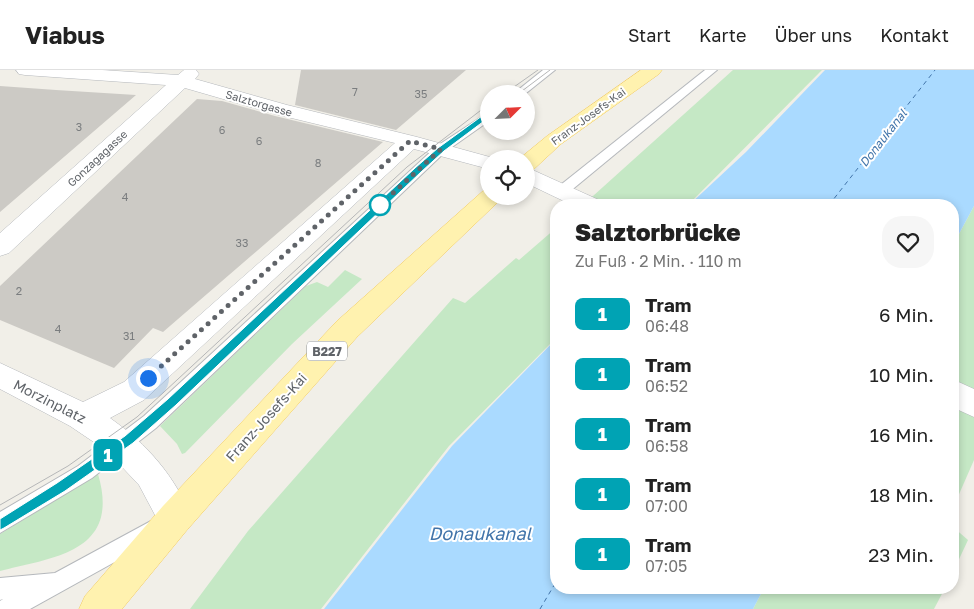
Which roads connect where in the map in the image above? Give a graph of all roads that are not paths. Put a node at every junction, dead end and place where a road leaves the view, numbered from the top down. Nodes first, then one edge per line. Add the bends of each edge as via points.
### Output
1 (25, 70) edge
2 (550, 70) edge
3 (652, 70) edge
4 (712, 70) edge
5 (188, 76) edge
6 (530, 85) edge
7 (480, 121) edge
8 (410, 141) junction
9 (441, 149) junction
10 (535, 156) edge
11 (480, 160) edge
12 (535, 178) edge
13 (578, 198) edge
14 (481, 205) edge
15 (0, 247) edge
16 (0, 375) edge
17 (959, 396) edge
18 (974, 404) edge
19 (84, 416) junction
20 (122, 444) junction
21 (174, 518) junction
22 (0, 524) edge
23 (57, 584) junction
24 (0, 589) edge
25 (7, 609) edge
26 (98, 609) edge

1 - 5 street, Salztorgasse
2 - 6 lane
3 - 10 main road, Franz-Josefs-Kai
4 - 13 lane
5 - 8 street, Salztorgasse via 282,110
5 - 15 street, Gonzagagasse
7 - 9 lane
8 - 9 street, Salztorgasse
8 - 19 street via 134,391
9 - 11 street, Salztorgasse
9 - 20 lane via 172,402
12 - 13 street
14 - 21 main road, Franz-Josefs-Kai / B227 via 346,329
16 - 19 street, Morzinplatz
17 - 18 street
19 - 20 street, Morzinplatz
20 - 21 street, Morzinplatz via 150,475
20 - 22 lane via 61,487
21 - 23 lane
21 - 26 main road, Franz-Josefs-Kai / B227
23 - 24 lane
23 - 25 lane

